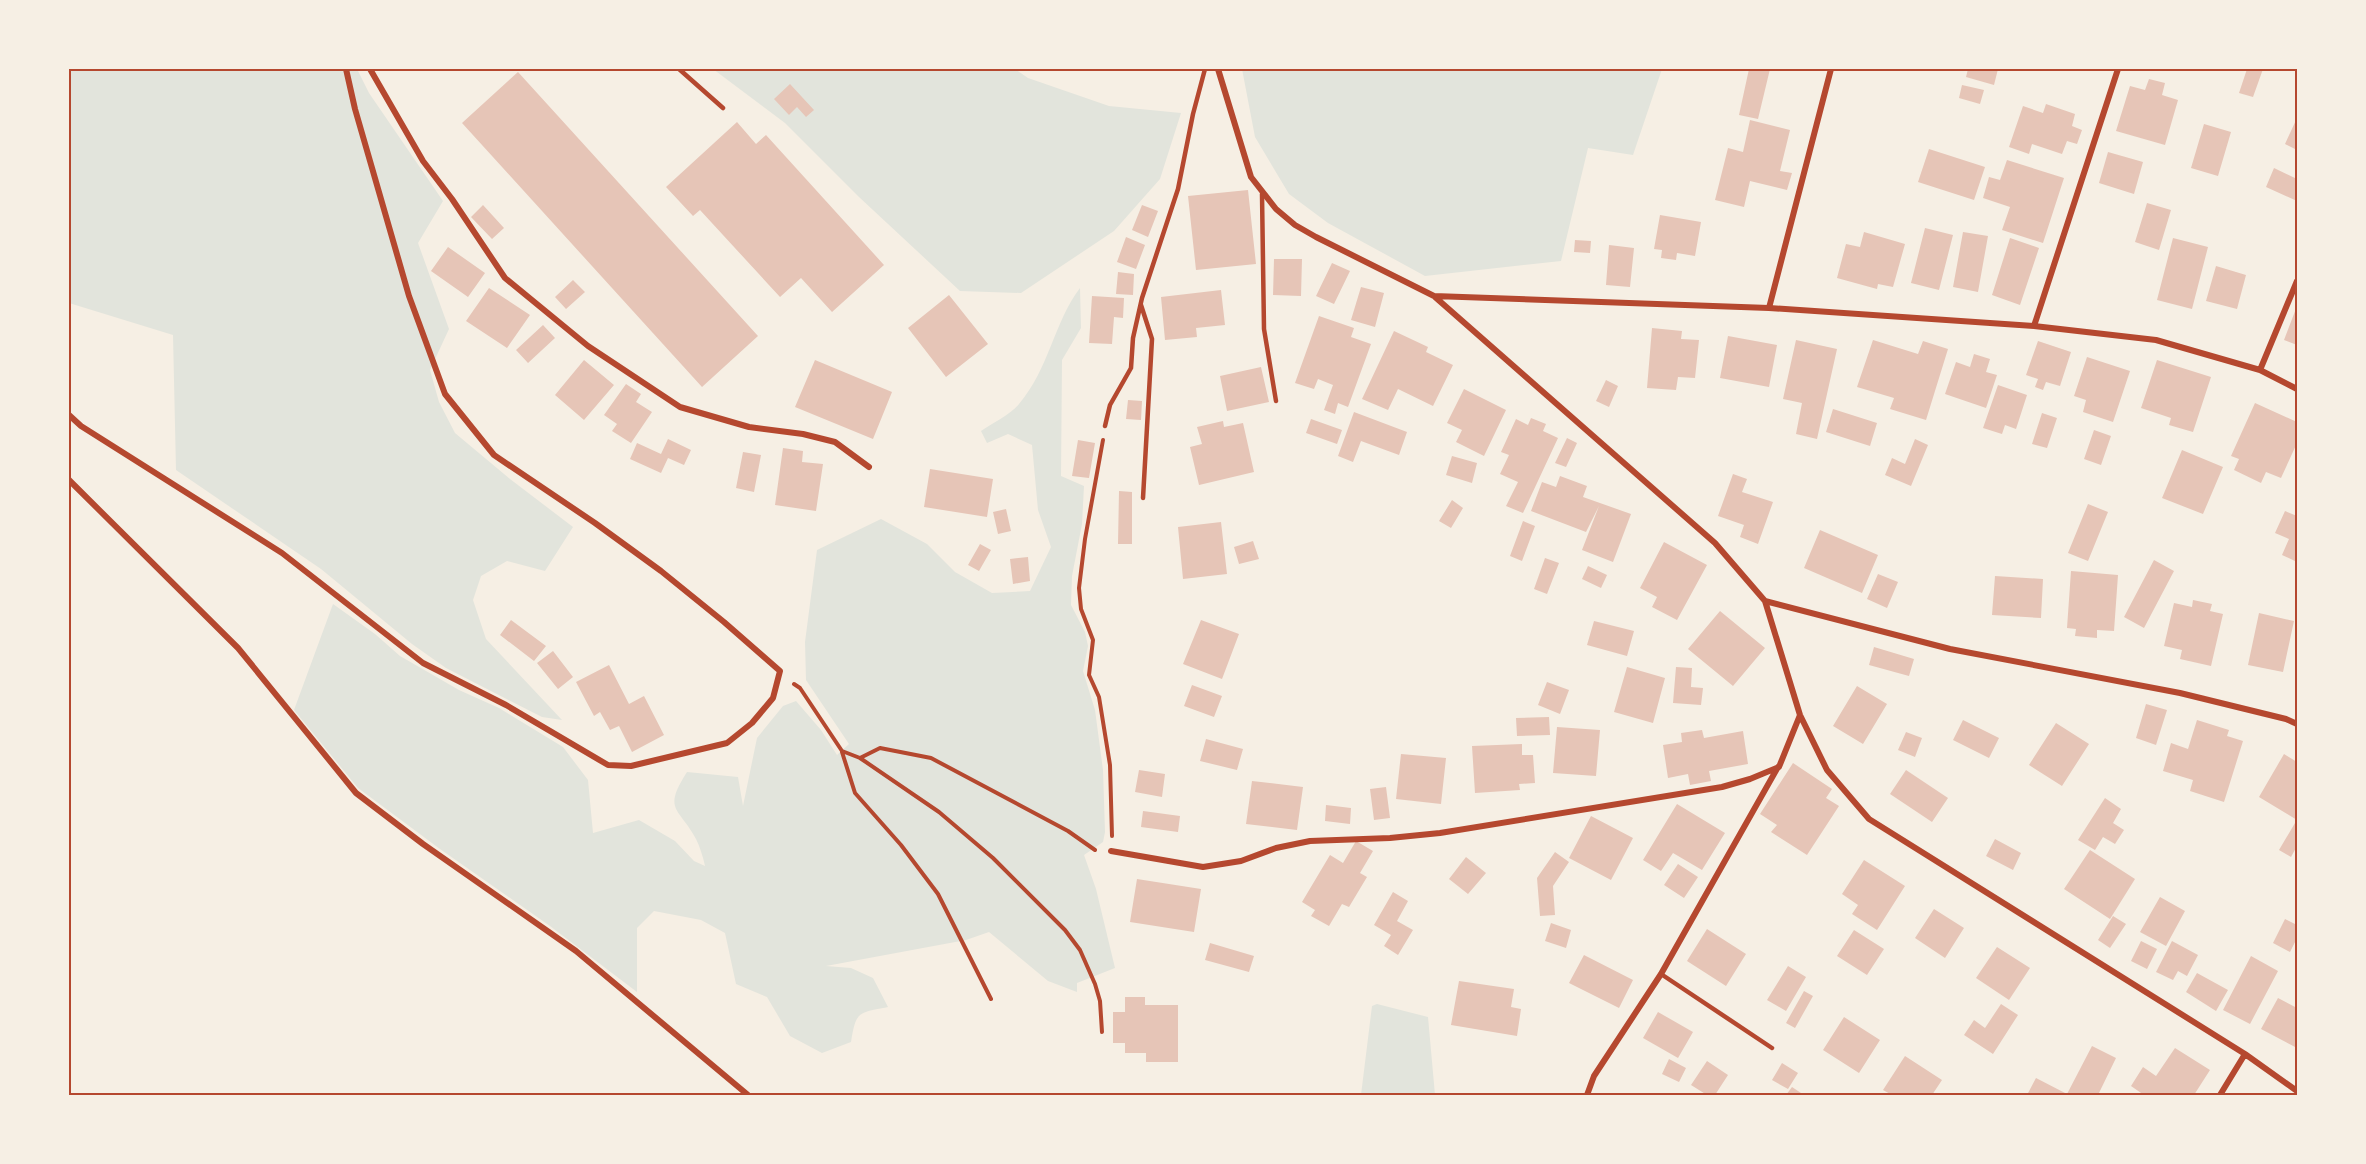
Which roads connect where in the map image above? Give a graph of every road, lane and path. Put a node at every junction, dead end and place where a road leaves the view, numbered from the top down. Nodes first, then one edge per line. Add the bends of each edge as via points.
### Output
1 (346, 69) edge
2 (370, 69) edge
3 (679, 69) edge
4 (1205, 69) edge
5 (1218, 69) edge
6 (1831, 69) edge
7 (2118, 69) edge
8 (723, 108) dead end
9 (1262, 194) junction
10 (2297, 281) edge
11 (1434, 296) junction
12 (1141, 303) junction
13 (1769, 308) junction
14 (2034, 326) junction
15 (2260, 370) junction
16 (2297, 389) edge
17 (1276, 401) dead end
18 (69, 415) edge
19 (1105, 426) joint
20 (869, 467) dead end
21 (69, 480) edge
22 (1143, 498) dead end
23 (1765, 601) junction
24 (780, 671) junction
25 (1800, 715) junction
26 (2297, 724) edge
27 (842, 751) junction
28 (860, 758) junction
29 (1779, 767) junction
30 (1111, 851) junction
31 (1660, 974) junction
32 (991, 999) dead end
33 (1102, 1032) dead end
34 (1772, 1048) dead end
35 (2245, 1053) junction
36 (2297, 1090) edge
37 (748, 1095) edge
38 (1587, 1095) edge
39 (2220, 1095) edge

1 - 24 street via 409,296 445,394 494,455 661,571
2 - 20 street via 423,161 505,278 588,346 680,407 748,427 835,442
3 - 8 lane
4 - 12 lane via 1178,189
5 - 9 street via 1251,177
6 - 13 street
7 - 14 street
9 - 11 street via 1295,225
9 - 17 lane via 1263,329
10 - 15 street
11 - 13 street
11 - 23 street via 1715,543
12 - 19 lane via 1131,368 1110,405
12 - 22 lane via 1152,339
13 - 14 street
14 - 15 street via 2156,340
15 - 16 street
18 - 24 street via 91,433 282,553 423,663 506,705 608,765 631,766 728,743 773,698
19 - 30 path via 1079,588 1081,609 1093,640 1089,675 1099,697 1110,765
21 - 37 street via 238,648 356,793 576,951
23 - 25 street
23 - 26 street via 1950,649 2180,693
24 - 27 path via 800,688
25 - 29 street
25 - 35 street via 1827,770 1869,819
27 - 28 path
27 - 32 path via 855,793 938,894
28 - 30 path via 880,748 931,758 1068,831 1095,850
28 - 33 path via 939,812 993,858 1065,930 1080,950 1095,984
29 - 30 street via 1750,779 1682,795 1440,833 1310,841 1241,861 1203,867
29 - 31 street
31 - 34 lane
31 - 38 street via 1594,1076
35 - 36 street
35 - 39 street

